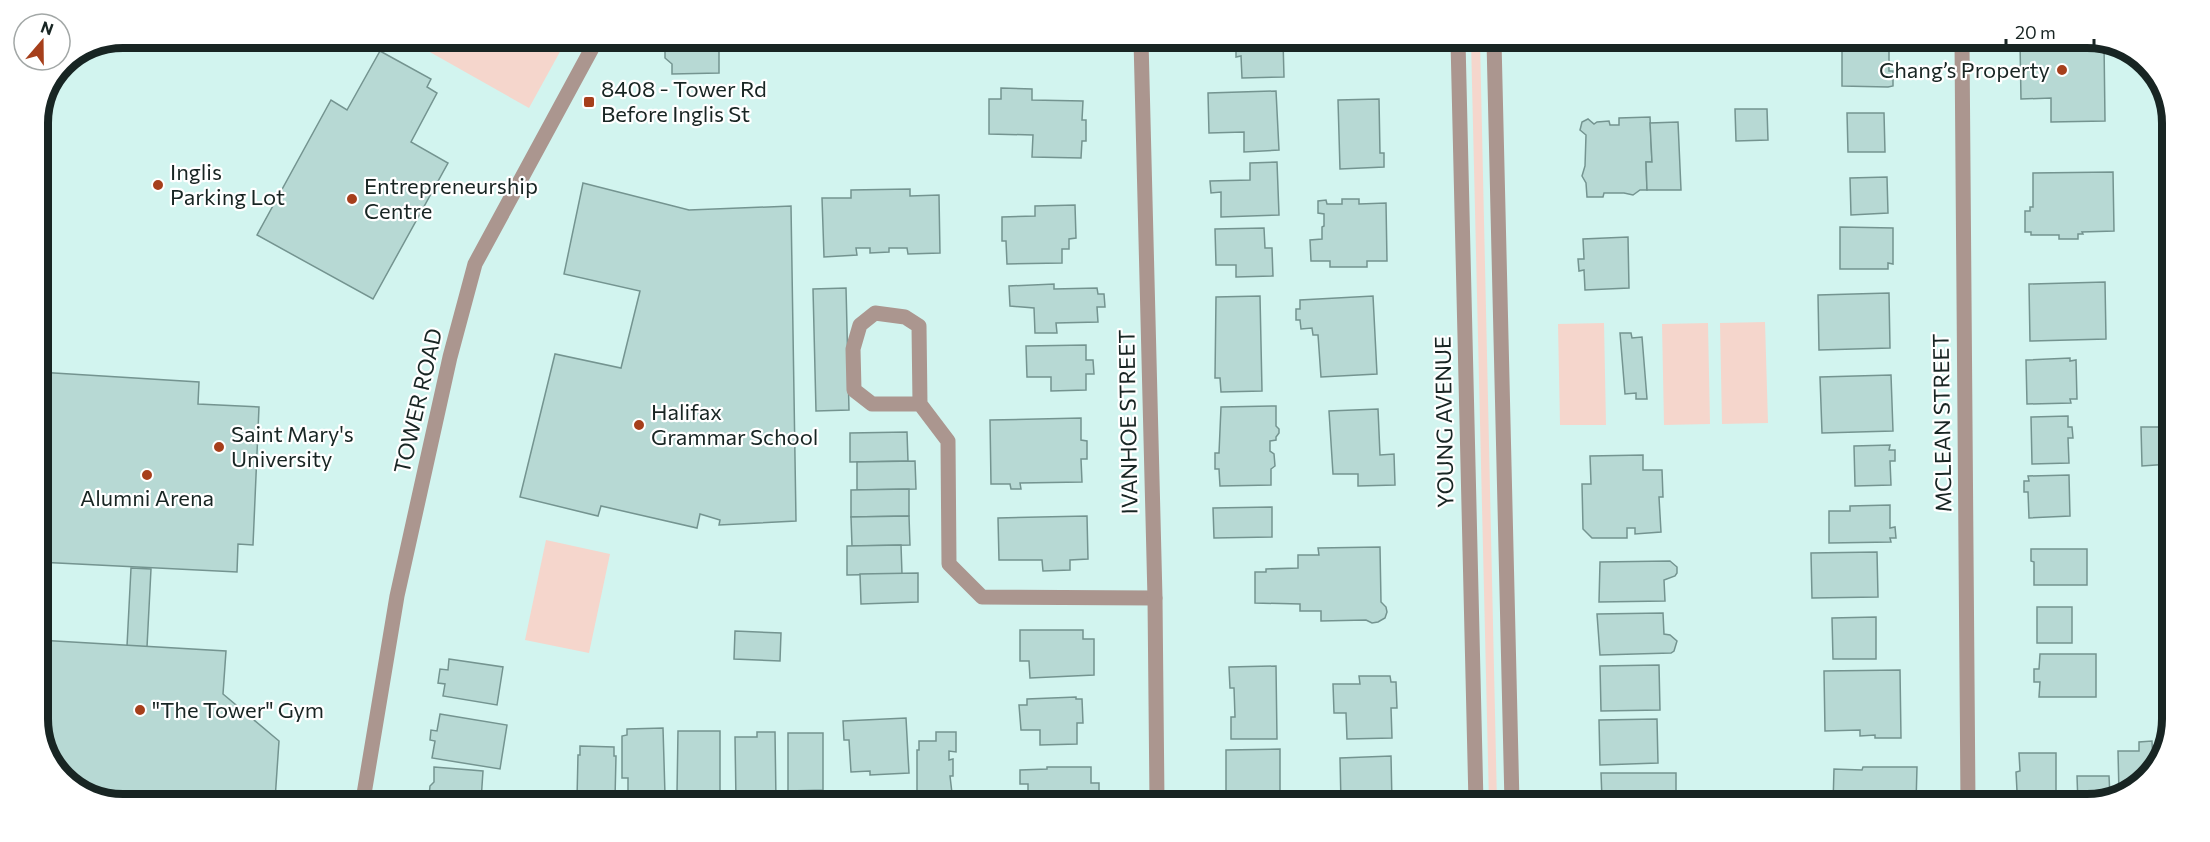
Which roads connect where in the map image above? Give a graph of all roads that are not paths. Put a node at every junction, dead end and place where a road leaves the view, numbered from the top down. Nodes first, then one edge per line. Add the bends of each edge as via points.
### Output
1 (592, 48) edge
2 (1141, 48) edge
3 (1458, 48) edge
4 (1494, 48) edge
5 (1962, 48) edge
6 (920, 404) junction
7 (1155, 598) junction
8 (364, 794) edge
9 (1157, 794) edge
10 (1476, 794) edge
11 (1512, 794) edge
12 (1968, 794) edge

1 - 8 street, TOWER ROAD via 475,264 450,357 397,596
2 - 7 street, IVANHOE STREET
3 - 10 street, YOUNG AVENUE
4 - 11 street
5 - 12 street, MCLEAN STREET
6 - 6 street via 919,326 905,317 875,313 860,326 853,349 854,390 872,404
6 - 7 street via 948,441 950,564 982,597
7 - 9 street, IVANHOE STREET

